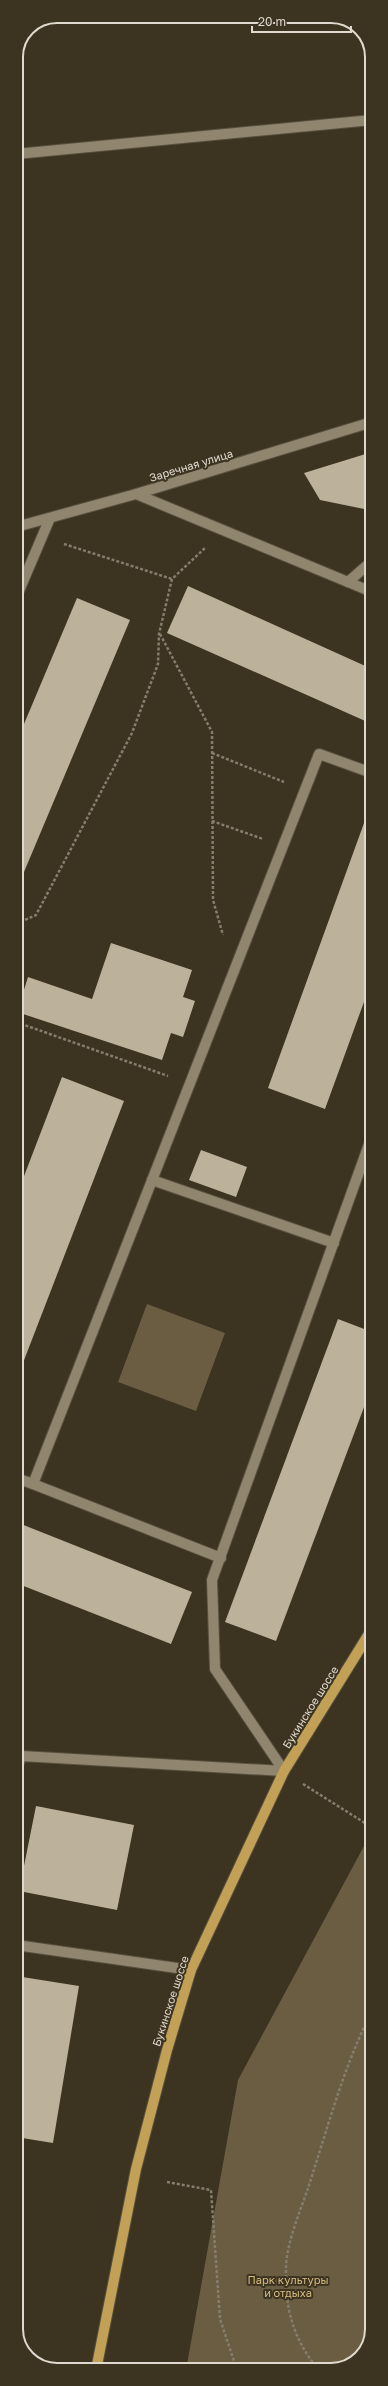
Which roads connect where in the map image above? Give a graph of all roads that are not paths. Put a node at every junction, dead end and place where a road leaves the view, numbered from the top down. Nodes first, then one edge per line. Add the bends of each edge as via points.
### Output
1 (365, 121) edge
2 (23, 153) edge
3 (365, 424) edge
4 (136, 494) junction
5 (50, 518) junction
6 (23, 525) edge
7 (365, 566) edge
8 (23, 582) edge
9 (348, 582) junction
10 (365, 589) edge
11 (365, 770) edge
12 (365, 1156) edge
13 (152, 1180) junction
14 (334, 1243) junction
15 (23, 1481) edge
16 (32, 1484) junction
17 (221, 1558) junction
18 (365, 1640) edge
19 (23, 1756) edge
20 (284, 1771) junction
21 (23, 1946) edge
22 (191, 1970) junction
23 (97, 2363) edge

1 - 2 street
3 - 4 street, Заречная улица
4 - 5 street, Заречная улица
4 - 9 street
5 - 6 street, Заречная улица
5 - 8 street
7 - 9 street
9 - 10 street
11 - 13 street via 319,754
12 - 14 street
13 - 14 street
13 - 16 street
14 - 17 street
15 - 16 street
16 - 17 street
17 - 20 street via 212,1580 216,1669
18 - 20 main road, Букинское шоссе
19 - 20 street
20 - 22 main road, Букинское шоссе
21 - 22 street
22 - 23 main road, Букинское шоссе via 136,2169

